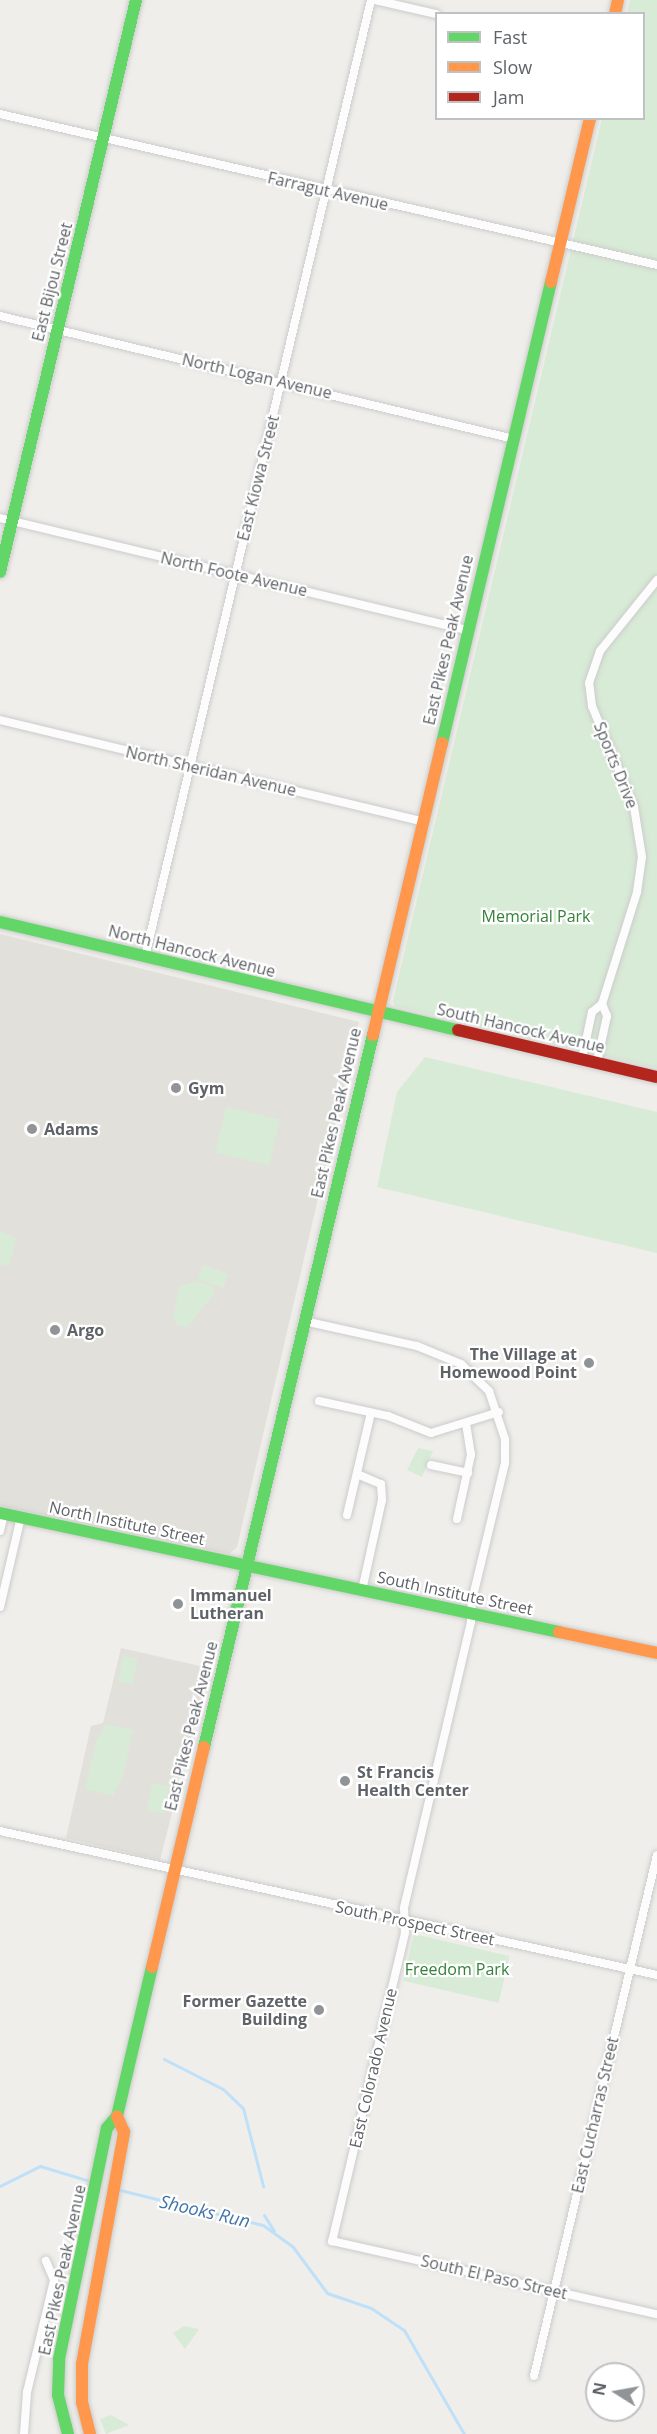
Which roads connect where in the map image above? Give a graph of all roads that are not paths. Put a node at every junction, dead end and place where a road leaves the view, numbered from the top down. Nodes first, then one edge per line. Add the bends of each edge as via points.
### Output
1 (136, 0) edge
2 (373, 0) edge
3 (435, 14) edge
4 (0, 114) edge
5 (590, 120) edge
6 (103, 138) junction
7 (325, 190) junction
8 (559, 244) junction
9 (657, 265) edge
10 (0, 316) edge
11 (57, 330) junction
12 (281, 381) junction
13 (514, 439) junction
14 (6, 519) edge
15 (0, 572) edge
16 (235, 574) junction
17 (657, 580) edge
18 (467, 630) junction
19 (0, 720) edge
20 (190, 766) junction
21 (423, 821) junction
22 (0, 922) edge
23 (145, 957) junction
24 (602, 1004) junction
25 (377, 1013) junction
26 (582, 1059) junction
27 (597, 1062) junction
28 (657, 1077) edge
29 (304, 1321) junction
30 (319, 1401) dead end
31 (499, 1412) junction
32 (371, 1413) junction
33 (466, 1425) junction
34 (431, 1465) dead end
35 (468, 1473) junction
36 (357, 1474) junction
37 (2, 1514) edge
38 (347, 1515) dead end
39 (21, 1517) junction
40 (457, 1519) dead end
41 (0, 1531) edge
42 (246, 1566) junction
43 (362, 1590) junction
44 (0, 1607) edge
45 (471, 1614) junction
46 (657, 1653) edge
47 (0, 1831) edge
48 (657, 1855) edge
49 (173, 1869) junction
50 (404, 1922) junction
51 (630, 1969) junction
52 (657, 1975) edge
53 (117, 2116) junction
54 (332, 2241) joint
55 (46, 2261) dead end
56 (554, 2291) junction
57 (657, 2314) edge
58 (534, 2376) dead end
59 (24, 2434) edge
60 (68, 2434) edge
61 (90, 2434) edge

1 - 6 main road, East Bijou Street
2 - 3 street
2 - 7 street, East Kiowa Street
4 - 6 street, Farragut Avenue
5 - 8 main road, East Pikes Peak Avenue
6 - 7 street, Farragut Avenue
6 - 11 main road, East Bijou Street
7 - 8 street, Farragut Avenue
7 - 12 street, East Kiowa Street
8 - 9 street, Farragut Avenue
8 - 13 main road, East Pikes Peak Avenue
10 - 11 street, North Logan Avenue
11 - 12 street, North Logan Avenue
11 - 14 main road, East Bijou Street
12 - 13 street, North Logan Avenue
12 - 16 street, East Kiowa Street
13 - 18 main road, East Pikes Peak Avenue
14 - 15 main road, East Bijou Street
14 - 16 street, North Foote Avenue
16 - 18 street, North Foote Avenue
16 - 20 street, East Kiowa Street
17 - 24 street, Sports Drive via 600,651 589,682 592,706 634,807 642,857 638,886
18 - 21 main road, East Pikes Peak Avenue
19 - 20 street, North Sheridan Avenue
20 - 21 street, North Sheridan Avenue
20 - 23 street, East Kiowa Street
21 - 25 main road, East Pikes Peak Avenue
22 - 23 main road, North Hancock Avenue
23 - 25 main road, North Hancock Avenue
24 - 26 street, Sports Drive via 592,1012
24 - 27 street, Sports Drive via 607,1016
25 - 26 main road, South Hancock Avenue
25 - 29 main road, East Pikes Peak Avenue
26 - 27 main road, South Hancock Avenue
27 - 28 main road, South Hancock Avenue
29 - 31 street, East Colorado Avenue via 407,1344 449,1358 481,1381
29 - 42 main road, East Pikes Peak Avenue
30 - 32 street
31 - 33 street
31 - 45 street, East Colorado Avenue via 505,1463
32 - 33 street via 430,1433
32 - 36 street
33 - 35 street via 471,1444
34 - 35 street
35 - 40 street
36 - 38 street
36 - 43 street via 381,1484 382,1500
37 - 39 main road, North Institute Street
37 - 41 street
39 - 42 main road, North Institute Street
39 - 44 street
42 - 43 main road, South Institute Street
42 - 49 main road, East Pikes Peak Avenue
43 - 45 main road, South Institute Street
45 - 46 main road, South Institute Street
45 - 50 street, East Colorado Avenue via 403,1909
47 - 49 street, South Prospect Street
48 - 51 street, East Cucharras Street
49 - 50 street, South Prospect Street
49 - 53 main road, East Pikes Peak Avenue
50 - 51 street, South Prospect Street
50 - 54 street, East Colorado Avenue via 405,1933
51 - 52 street, South Prospect Street
51 - 56 street, East Cucharras Street
53 - 60 main road, East Pikes Peak Avenue via 107,2128 59,2359 58,2395
53 - 61 main road, East Pikes Peak Avenue via 124,2132 82,2364 82,2403
54 - 56 street, South El Paso Street
55 - 59 street, East Pikes Peak Avenue via 54,2280 27,2392
56 - 57 street, South El Paso Street
56 - 58 street, East Cucharras Street

